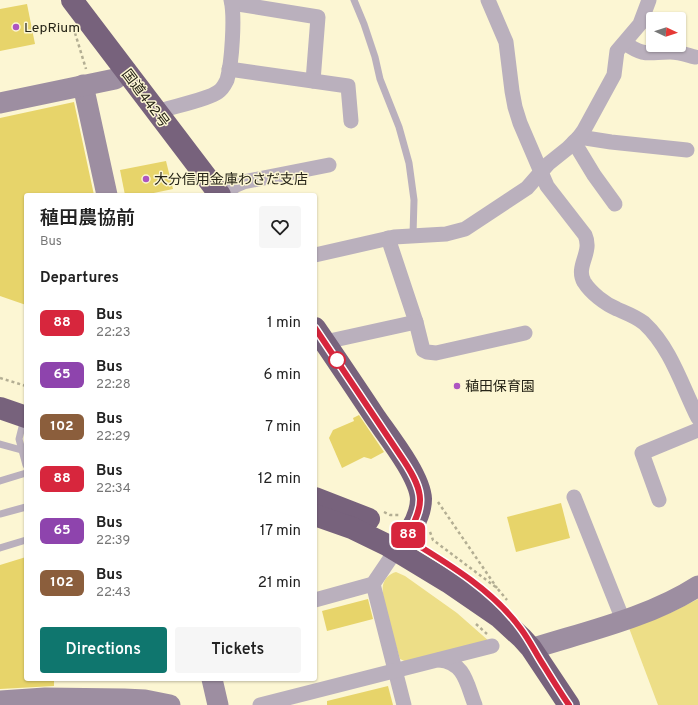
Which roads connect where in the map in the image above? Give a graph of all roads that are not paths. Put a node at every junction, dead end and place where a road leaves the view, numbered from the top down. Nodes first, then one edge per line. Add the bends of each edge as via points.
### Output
1 (72, 0) edge
2 (354, 0) edge
3 (488, 0) edge
4 (649, 0) edge
5 (231, 2) edge
6 (625, 43) junction
7 (695, 57) dead end
8 (229, 69) junction
9 (126, 72) junction
10 (86, 80) junction
11 (313, 81) junction
12 (0, 103) edge
13 (157, 113) junction
14 (351, 121) dead end
15 (577, 139) junction
16 (687, 150) dead end
17 (329, 165) dead end
18 (541, 172) junction
19 (107, 193) edge
20 (218, 193) edge
21 (223, 193) edge
22 (614, 204) dead end
23 (413, 235) junction
24 (388, 238) junction
25 (317, 255) edge
26 (416, 322) junction
27 (526, 333) dead end
28 (320, 335) edge
29 (0, 393) edge
30 (0, 408) edge
31 (24, 411) edge
32 (24, 412) edge
33 (698, 418) edge
34 (24, 419) edge
35 (698, 430) edge
36 (2, 446) edge
37 (24, 451) edge
38 (24, 474) edge
39 (0, 481) edge
40 (574, 496) dead end
41 (317, 499) edge
42 (659, 500) dead end
43 (24, 508) edge
44 (0, 514) edge
45 (317, 517) edge
46 (24, 541) edge
47 (401, 544) junction
48 (0, 548) edge
49 (373, 584) junction
50 (698, 586) edge
51 (317, 599) edge
52 (623, 620) junction
53 (492, 646) dead end
54 (538, 656) junction
55 (439, 660) junction
56 (395, 671) junction
57 (212, 681) edge
58 (0, 701) edge
59 (144, 703) edge
60 (170, 705) edge
61 (218, 705) edge
62 (260, 705) edge
63 (404, 705) edge
64 (475, 705) edge
65 (569, 705) edge

1 - 9 highway, 国道442号
2 - 23 lane via 399,127 409,163 414,200
3 - 18 street via 506,42 517,115
4 - 6 street via 640,24
5 - 8 street via 233,18
5 - 11 street via 318,17
6 - 7 street via 641,52 681,53
6 - 15 street via 617,51 614,75 593,116
8 - 11 street
8 - 13 street via 227,80 218,93
9 - 10 street via 115,79
9 - 13 highway, 国道442号
10 - 12 street
10 - 19 street
11 - 14 street via 348,86
13 - 20 highway, 国道442号
15 - 16 street
15 - 18 street
15 - 22 street via 584,160
17 - 21 street via 243,182
18 - 23 street via 527,188 465,229 446,234
18 - 33 street via 547,186 588,241 581,271 584,282 605,302 636,317 660,341
23 - 24 street
24 - 25 street
24 - 26 street
26 - 27 street via 421,347 431,353
26 - 28 street
28 - 47 highway via 418,486 420,506 414,525
29 - 31 highway
30 - 32 highway
34 - 37 lane via 19,436
35 - 42 street via 642,453
36 - 37 lane
38 - 39 lane
40 - 52 street
41 - 47 highway via 367,519
43 - 44 lane
45 - 47 highway
46 - 48 lane
47 - 49 street
47 - 54 highway via 448,582 499,617
49 - 51 street
49 - 56 street
50 - 52 street via 664,604
52 - 54 street
53 - 55 street
54 - 65 highway
55 - 56 street
55 - 64 street via 453,663 460,670
56 - 62 street
56 - 63 street
57 - 61 street
58 - 59 street via 55,698 124,699
59 - 60 street

